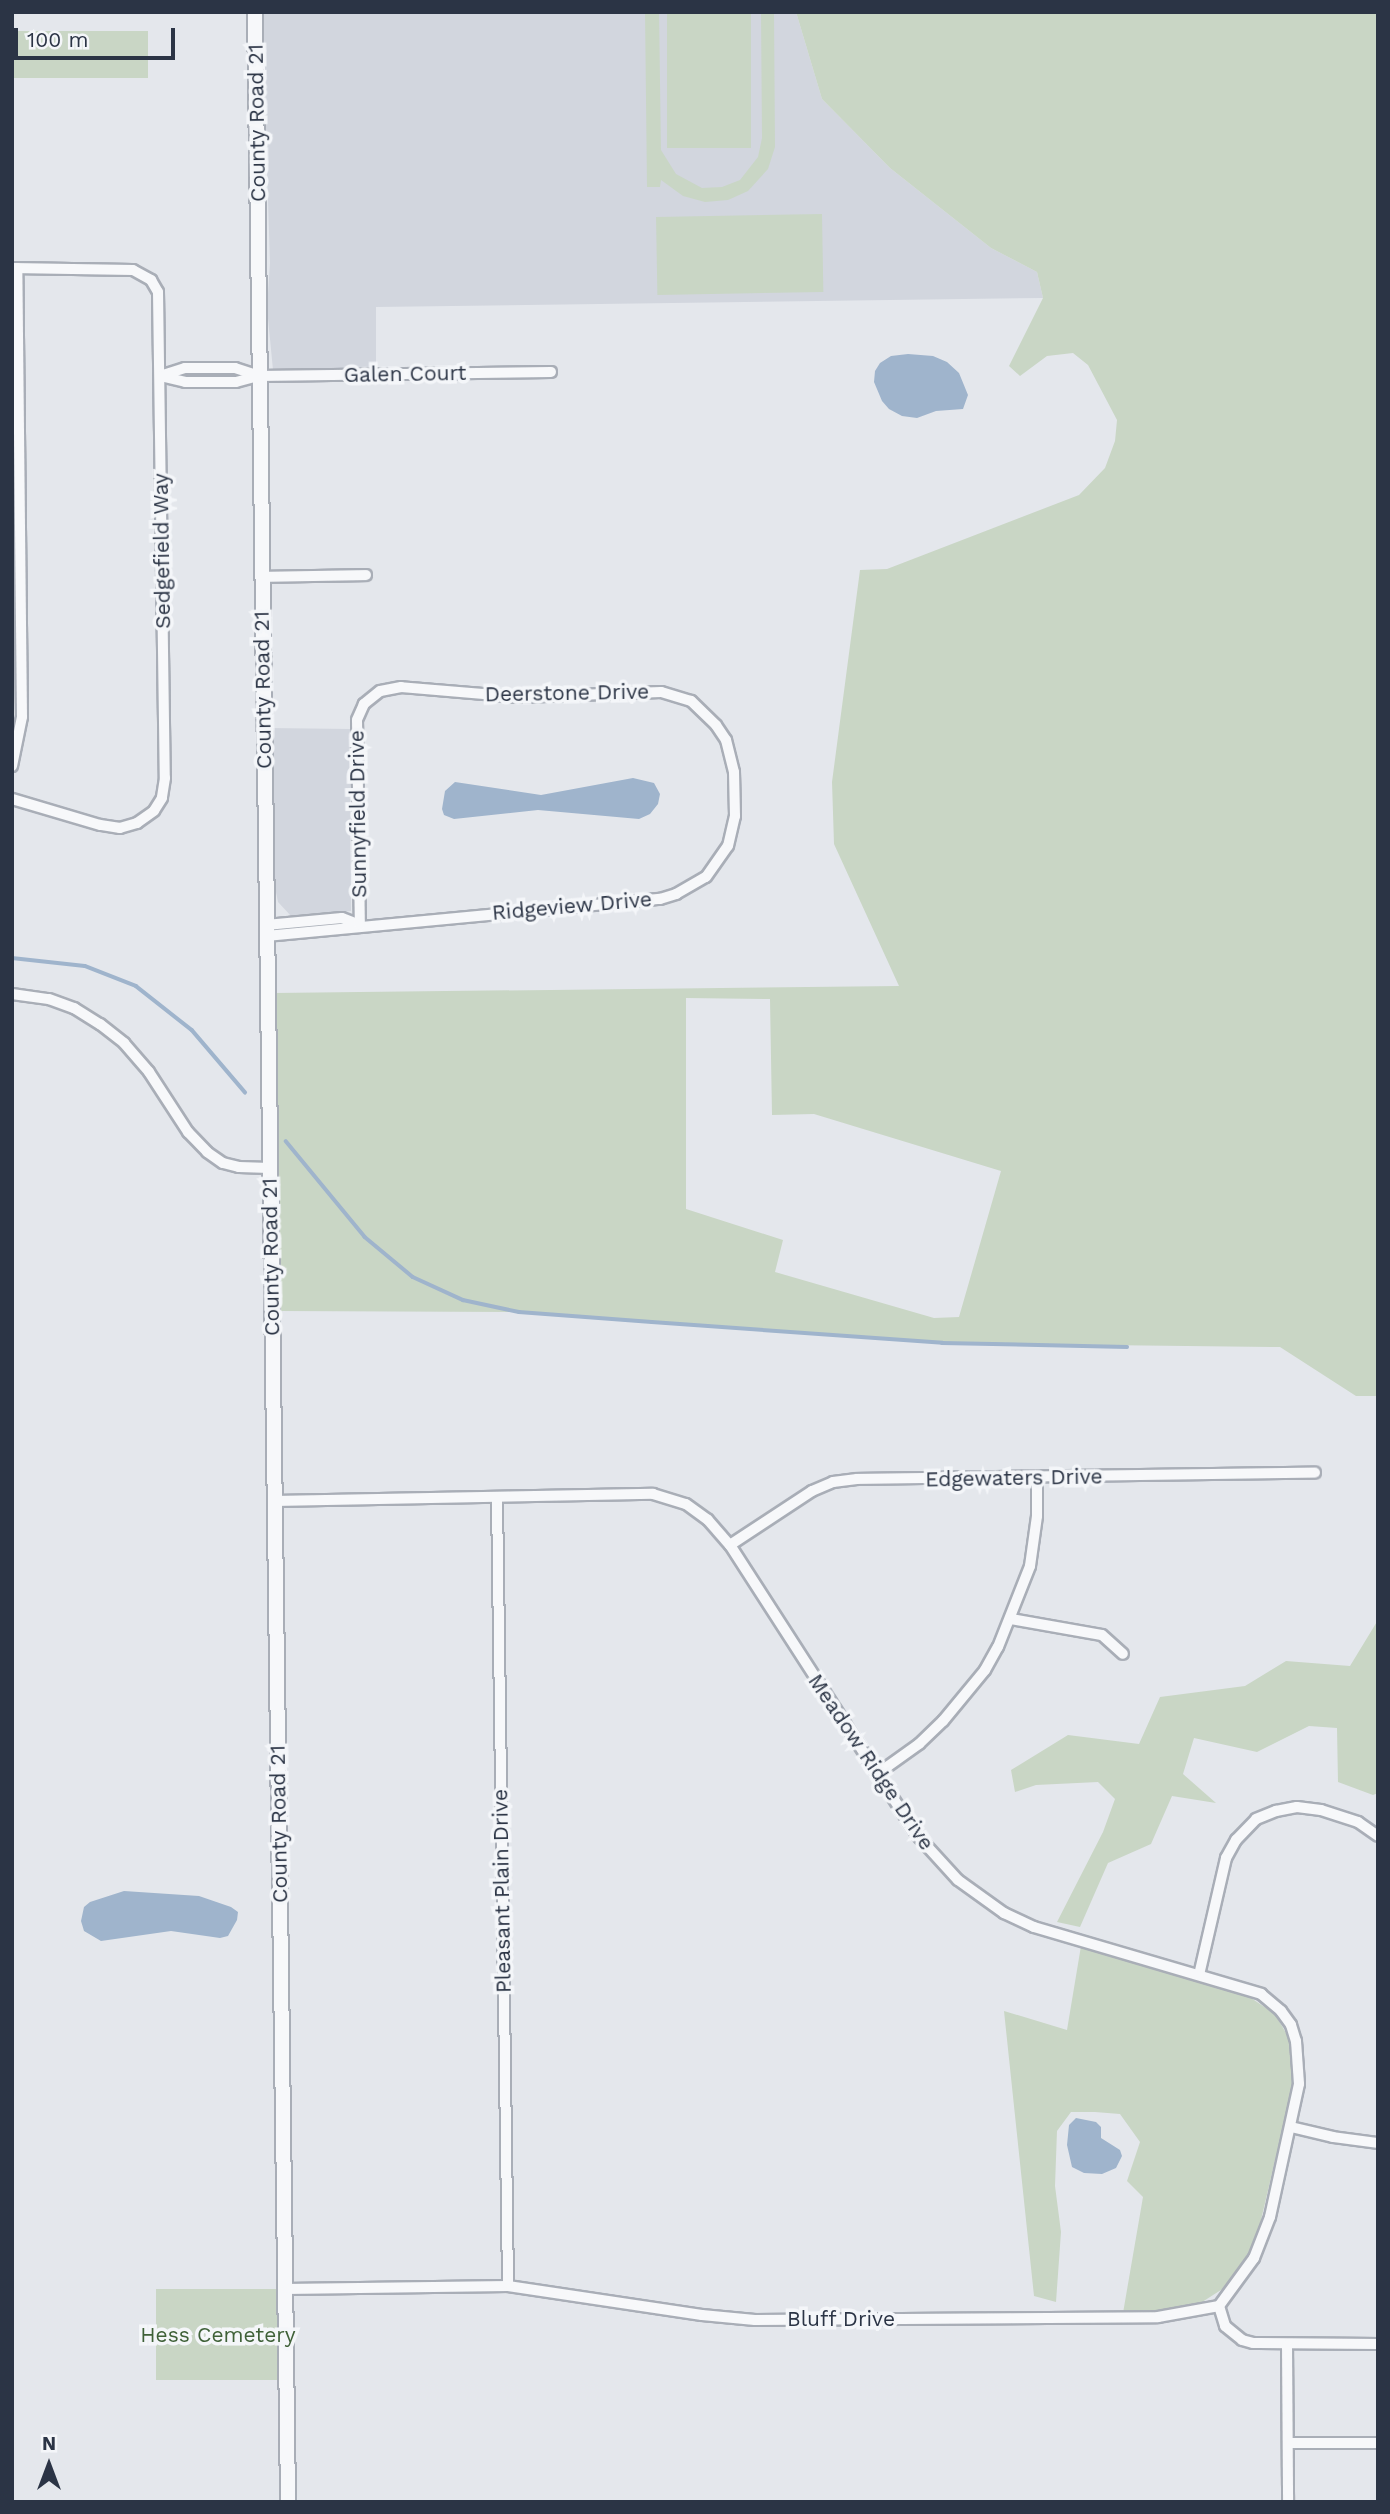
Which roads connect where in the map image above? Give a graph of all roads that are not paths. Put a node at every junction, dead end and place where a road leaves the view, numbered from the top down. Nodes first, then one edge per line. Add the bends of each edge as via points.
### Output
1 (255, 12) edge
2 (15, 268) edge
3 (551, 372) dead end
4 (160, 376) junction
5 (259, 376) junction
6 (366, 575) dead end
7 (261, 577) junction
8 (691, 701) joint
9 (364, 704) joint
10 (12, 766) edge
11 (12, 799) edge
12 (360, 925) junction
13 (266, 931) junction
14 (12, 994) edge
15 (270, 1168) junction
16 (1315, 1473) dead end
17 (1037, 1478) junction
18 (497, 1497) junction
19 (274, 1501) junction
20 (730, 1545) junction
21 (1011, 1619) junction
22 (1123, 1654) dead end
23 (877, 1774) junction
24 (1378, 1836) edge
25 (1199, 1975) junction
26 (1290, 2127) junction
27 (1378, 2143) edge
28 (508, 2286) junction
29 (285, 2289) junction
30 (1219, 2306) junction
31 (1378, 2344) edge
32 (1287, 2345) junction
33 (1289, 2443) junction
34 (1378, 2443) edge
35 (288, 2502) edge
36 (1289, 2502) edge

1 - 5 street, County Road 21
2 - 4 street, Sedgefield Way via 141,272 151,280 160,302
2 - 10 street via 22,717
3 - 5 street, Galen Court
4 - 5 street, Galen Court via 186,368 235,368
4 - 11 street, Sedgefield Way via 162,798 147,817 111,828
5 - 7 street, County Road 21
6 - 7 street
7 - 13 street, County Road 21
8 - 9 street, Deerstone Drive via 645,690 488,697 401,687 380,691
8 - 12 street, Ridgeview Drive via 716,724 732,754 735,816 728,846 718,863 690,888 660,899
9 - 12 street, Sunnyfield Drive via 356,732
12 - 13 street, Ridgeview Drive via 344,930
13 - 15 street, County Road 21
14 - 15 street via 49,999 100,1024 124,1042 207,1152 223,1163
15 - 19 street, County Road 21
16 - 17 street, Edgewaters Drive
17 - 20 street, Edgewaters Drive via 833,1482
17 - 21 street via 1030,1566
18 - 19 street, Meadow Ridge Drive
18 - 20 street, Meadow Ridge Drive via 653,1494 697,1512
18 - 28 street, Pleasant Plain Drive
19 - 29 street, County Road 21
20 - 23 street, Meadow Ridge Drive
21 - 22 street via 1102,1634
21 - 23 street via 985,1670 964,1697 919,1744
23 - 25 street, Meadow Ridge Drive via 936,1858 1004,1913 1065,1938
24 - 25 street via 1358,1822 1321,1810 1297,1807 1256,1819 1226,1858
25 - 26 street, Meadow Ridge Drive via 1261,1994 1291,2025 1299,2084
26 - 27 street
26 - 30 street, Meadow Ridge Drive via 1263,2237 1254,2258
28 - 29 street, Bluff Drive
28 - 30 street, Bluff Drive via 755,2320 1158,2317
29 - 35 street, County Road 21
30 - 32 street via 1225,2326 1242,2340
31 - 32 street
32 - 33 street
33 - 34 street
33 - 36 street

